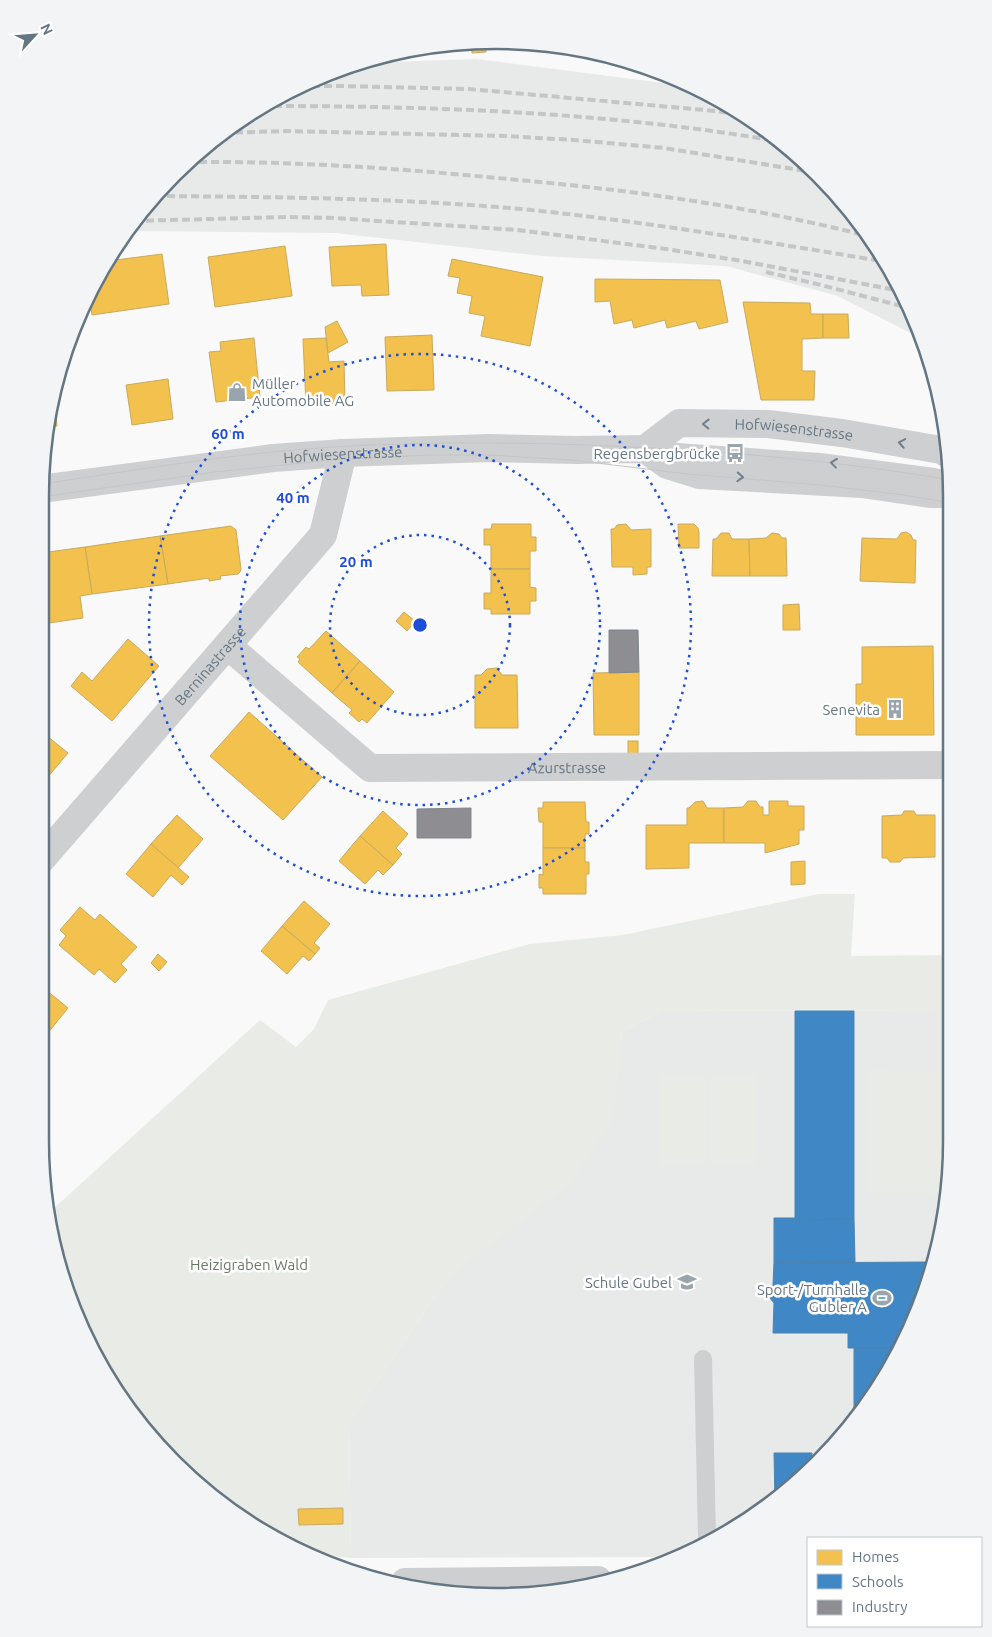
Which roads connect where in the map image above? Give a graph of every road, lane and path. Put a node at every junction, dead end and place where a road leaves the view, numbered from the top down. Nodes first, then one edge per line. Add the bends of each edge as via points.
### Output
1 (646, 449) junction
2 (940, 450) edge
3 (343, 453) junction
4 (942, 478) edge
5 (49, 488) edge
6 (943, 494) edge
7 (228, 646) junction
8 (943, 765) edge
9 (49, 851) edge
10 (703, 1359) dead end
11 (707, 1535) edge
12 (582, 1580) edge
13 (422, 1582) edge

2 -> 1 street, Hofwiesenstrasse via 768,424 679,423
1 - 3 street, Hofwiesenstrasse via 489,448
4 -> 1 lane, Hofwiesenstrasse via 820,462
1 -> 6 street via 668,465 699,475 862,484
3 - 5 street, Hofwiesenstrasse via 273,458
3 - 7 street, Berninastrasse via 323,535
7 - 8 street, Azurstrasse via 370,768
7 - 9 street, Berninastrasse
10 - 11 lane
12 - 13 street

